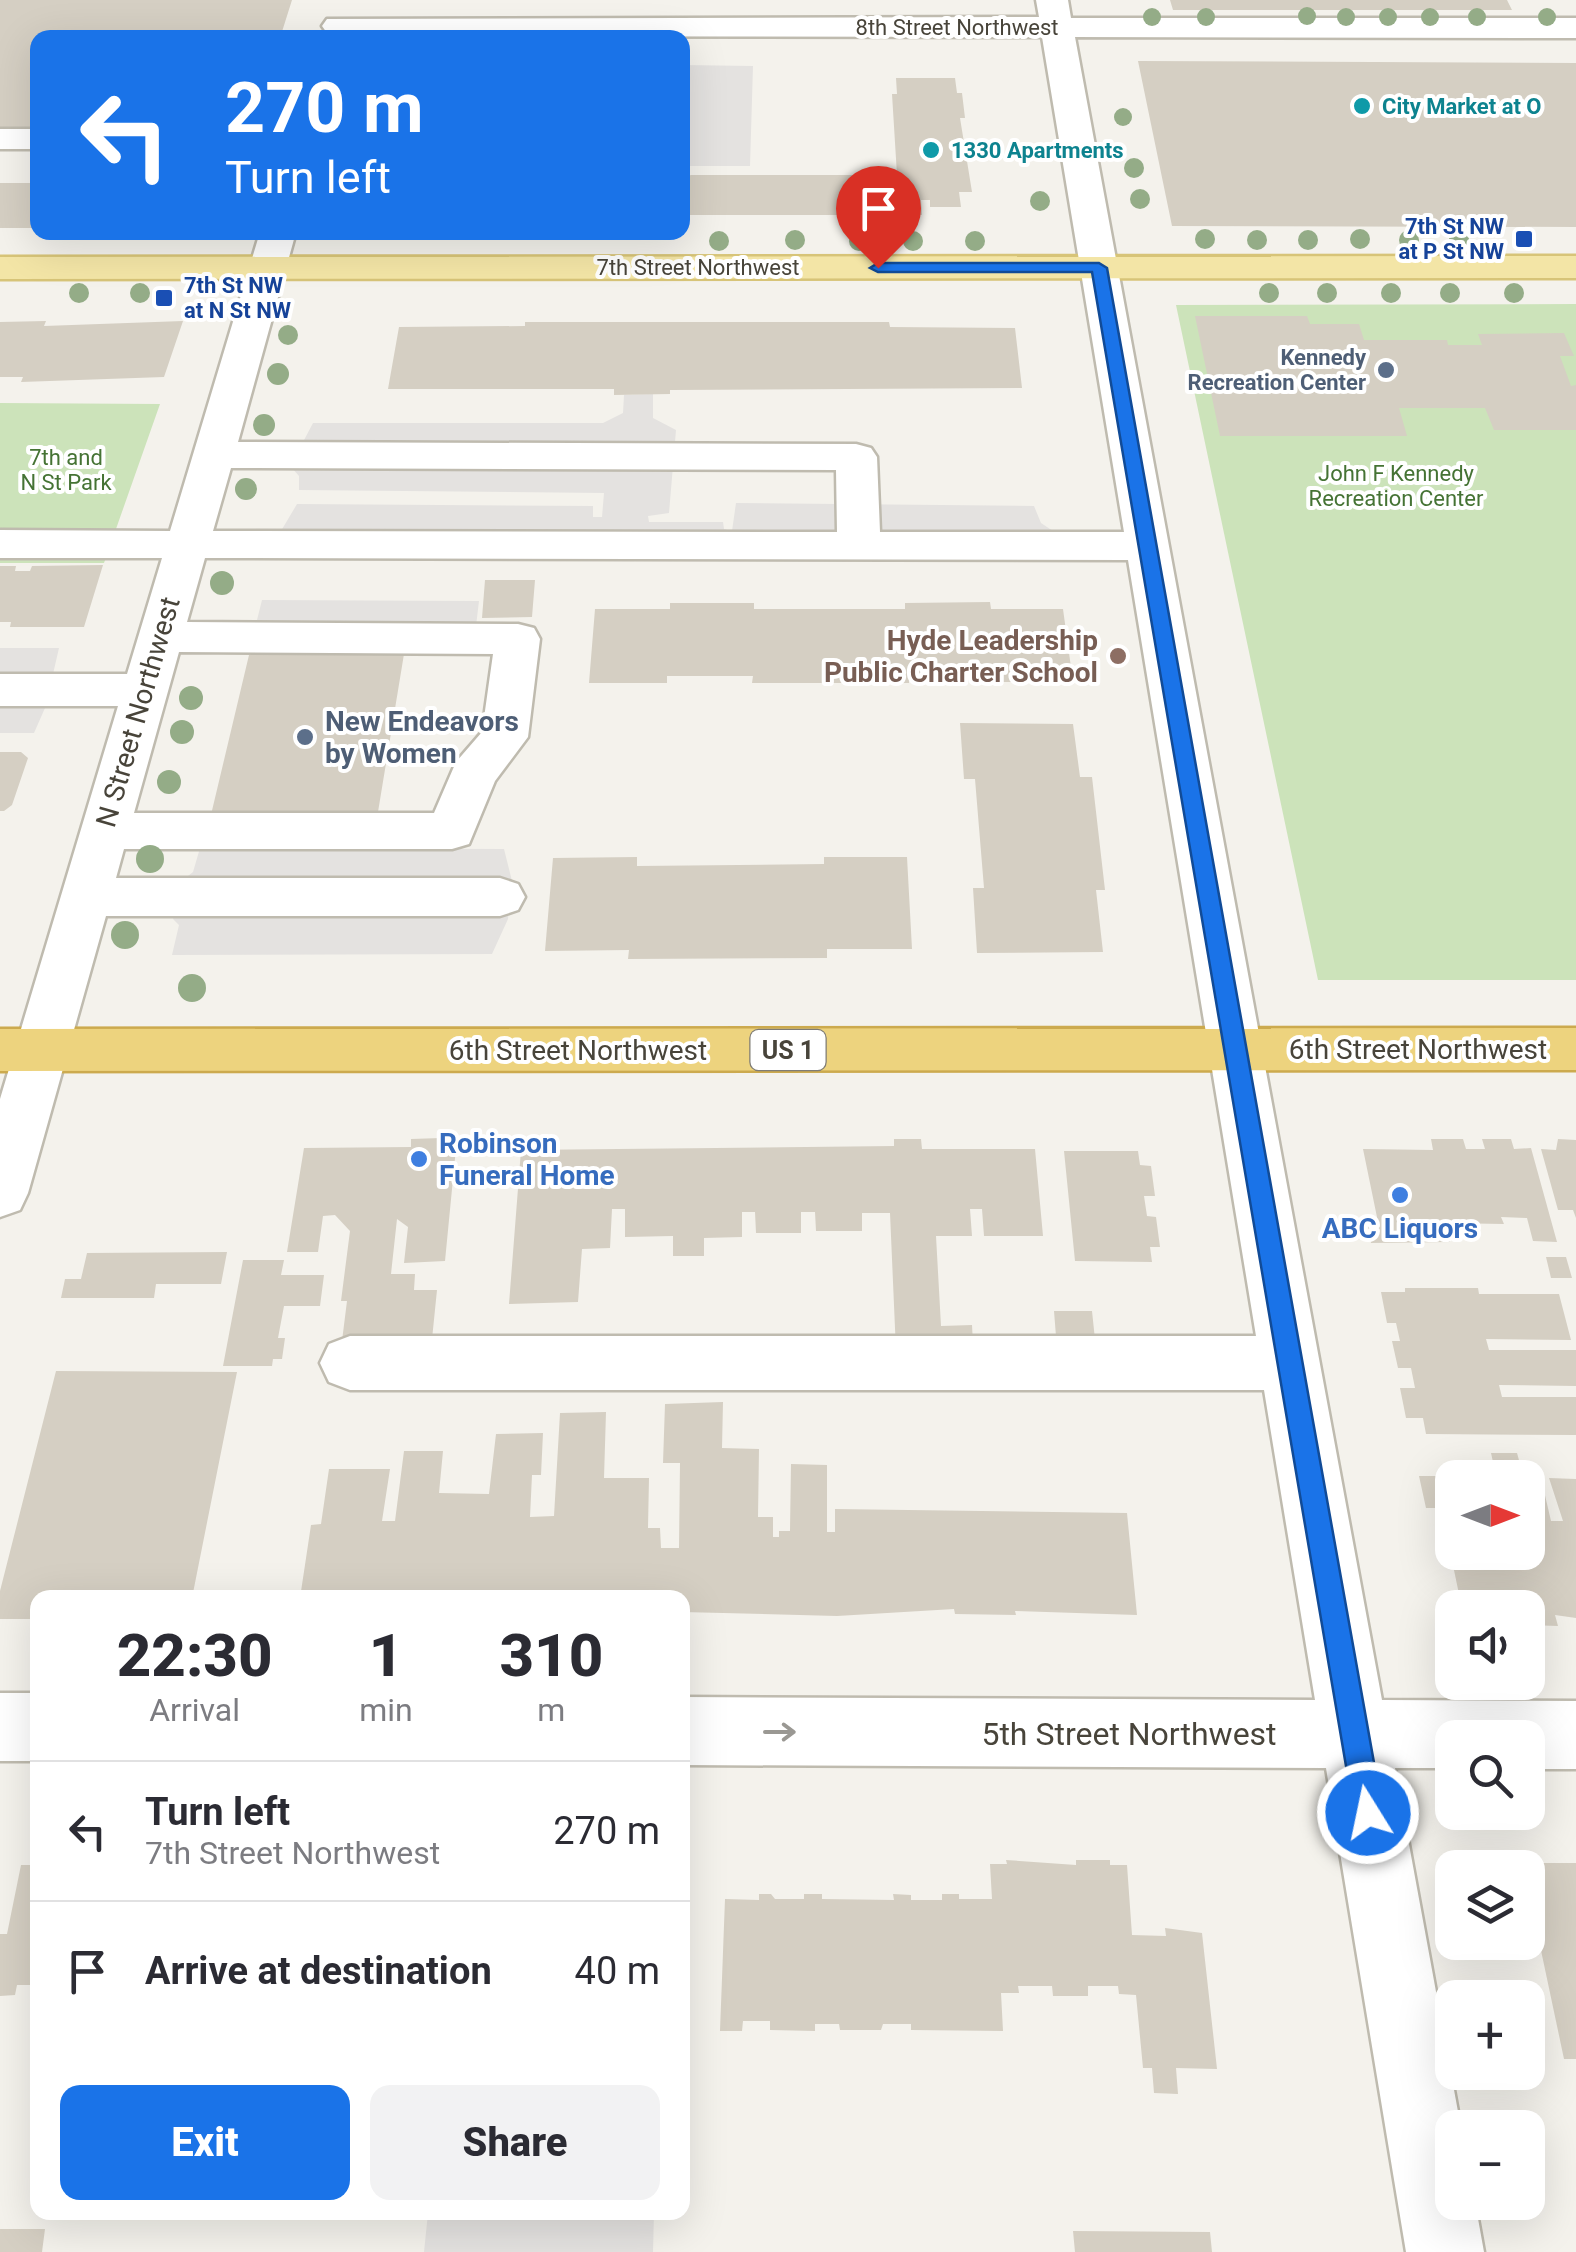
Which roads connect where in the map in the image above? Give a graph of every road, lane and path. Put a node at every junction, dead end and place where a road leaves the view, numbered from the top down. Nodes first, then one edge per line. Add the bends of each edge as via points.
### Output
1 (1055, 14) edge
2 (339, 21) edge
3 (1576, 28) edge
4 (0, 139) edge
5 (30, 139) edge
6 (273, 250) edge
7 (0, 268) edge
8 (1099, 268) junction
9 (1576, 268) edge
10 (214, 454) junction
11 (0, 544) edge
12 (187, 544) junction
13 (859, 545) junction
14 (1148, 546) junction
15 (160, 637) junction
16 (0, 690) edge
17 (145, 690) junction
18 (104, 831) junction
19 (85, 897) junction
20 (500, 897) dead end
21 (1236, 1049) junction
22 (1576, 1049) edge
23 (20, 1050) edge
24 (0, 1193) edge
25 (350, 1364) dead end
26 (1290, 1364) junction
27 (0, 1727) edge
28 (30, 1727) edge
29 (690, 1731) edge
30 (1355, 1736) junction
31 (1576, 1736) edge
32 (1444, 2252) edge

1 - 2 street, 8th Street Northwest
1 - 3 street, 8th Street Northwest
1 - 8 street
4 - 5 street
6 - 7 main road, 7th Street Northwest
6 - 8 main road, 7th Street Northwest
6 - 10 street, N Street Northwest
8 - 9 main road, 7th Street Northwest
8 - 14 street
10 - 12 street, N Street Northwest
10 - 13 street via 856,457
11 - 12 street
12 - 13 street
12 - 15 street, N Street Northwest
13 - 14 street
14 - 21 street
15 - 17 street, N Street Northwest
15 - 18 street via 518,639 506,737 473,774 452,831
16 - 17 street
17 - 18 street, N Street Northwest
18 - 19 street, N Street Northwest
19 - 20 street
19 - 23 street, N Street Northwest
21 - 22 highway, 6th Street Northwest / US 1
21 - 23 highway, 6th Street Northwest / US 1
21 - 26 street
23 - 24 street, N Street Northwest
25 - 26 street
26 - 30 street
27 - 28 street
29 -> 30 street, 5th Street Northwest
30 - 31 street, 5th Street Northwest
30 - 32 street

